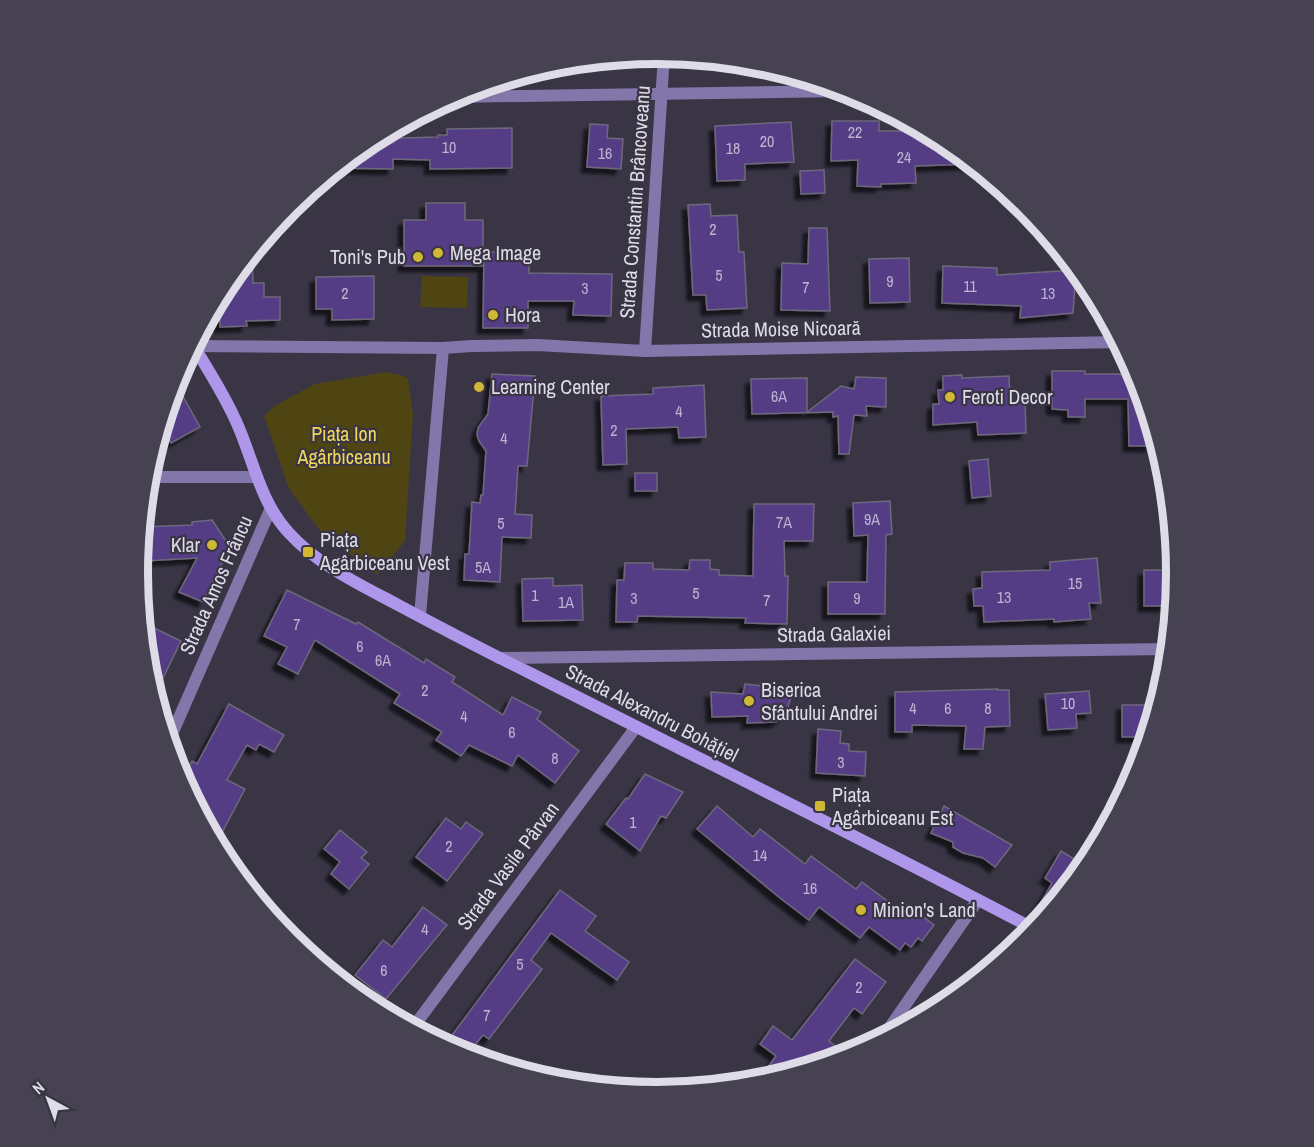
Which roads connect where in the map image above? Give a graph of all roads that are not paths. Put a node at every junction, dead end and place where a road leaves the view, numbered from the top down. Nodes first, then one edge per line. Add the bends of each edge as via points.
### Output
1 (664, 64) edge
2 (819, 91) edge
3 (663, 93) junction
4 (480, 96) edge
5 (1111, 342) edge
6 (202, 345) edge
7 (443, 348) junction
8 (645, 351) junction
9 (198, 353) edge
10 (157, 477) edge
11 (256, 477) junction
12 (271, 508) junction
13 (420, 616) junction
14 (1161, 648) edge
15 (499, 658) junction
16 (636, 727) junction
17 (173, 731) edge
18 (978, 900) junction
19 (1025, 924) edge
20 (417, 1022) edge
21 (891, 1025) edge

1 - 3 street, Strada Constantin Brâncoveanu
2 - 3 street
3 - 4 street
3 - 8 street, Strada Constantin Brâncoveanu
5 - 8 street, Strada Moise Nicoară
6 - 7 street
7 - 8 street, Strada Moise Nicoară via 537,345
7 - 13 street
9 - 11 main road, Strada Alexandru Bohățiel via 236,419
10 - 11 street
11 - 12 main road, Strada Alexandru Bohățiel
12 - 13 main road, Strada Alexandru Bohățiel via 288,533 322,562
12 - 17 street, Strada Amos Frâncu
13 - 15 main road, Strada Alexandru Bohățiel
14 - 15 street, Strada Galaxiei
15 - 16 main road, Strada Alexandru Bohățiel
16 - 18 main road, Strada Alexandru Bohățiel
16 - 20 street, Strada Vasile Pârvan
18 - 19 main road, Strada Alexandru Bohățiel
18 - 21 street

